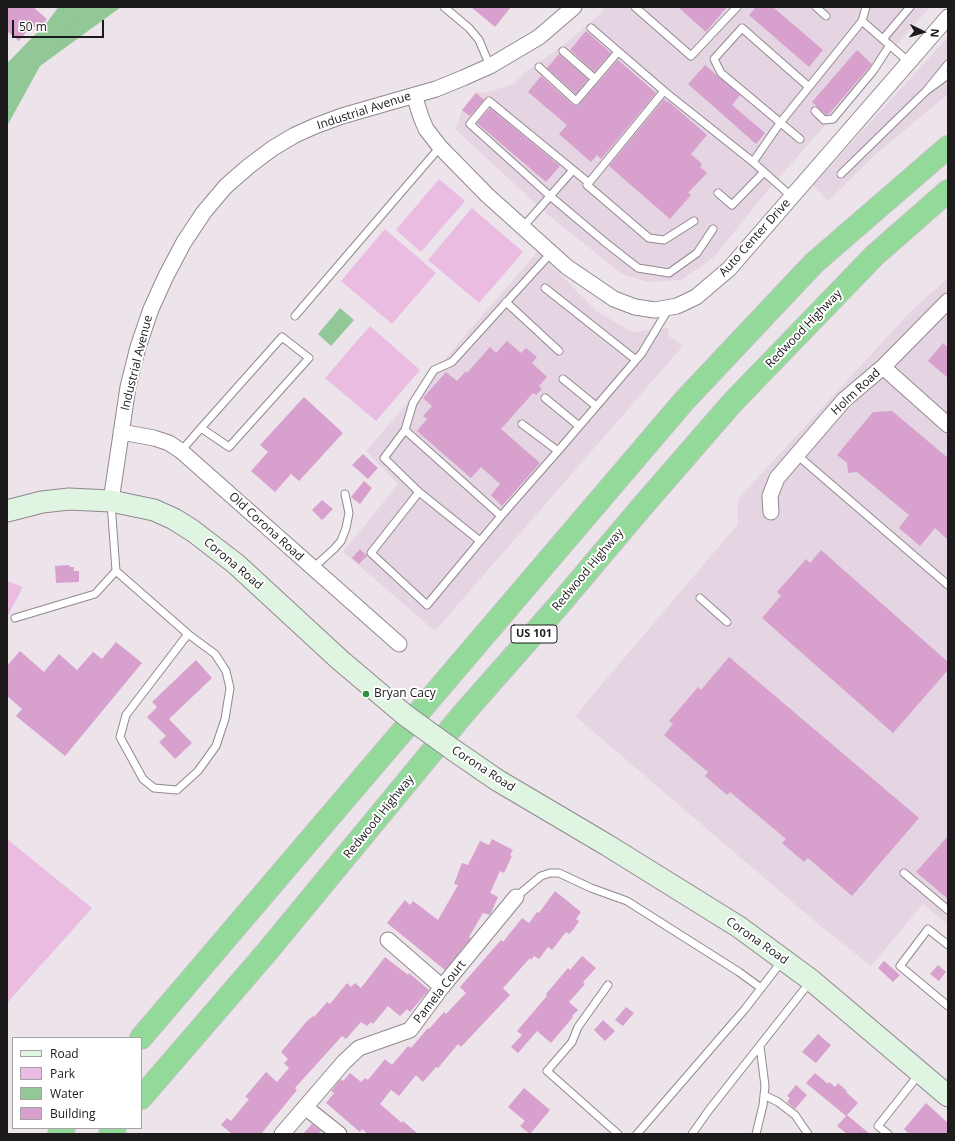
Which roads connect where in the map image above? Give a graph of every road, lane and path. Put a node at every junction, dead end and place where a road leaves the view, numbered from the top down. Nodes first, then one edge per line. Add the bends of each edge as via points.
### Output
1 (444, 7) edge
2 (574, 7) edge
3 (635, 7) edge
4 (737, 7) edge
5 (816, 7) edge
6 (866, 7) edge
7 (910, 7) edge
8 (826, 16) dead end
9 (948, 17) edge
10 (862, 21) junction
11 (591, 28) dead end
12 (883, 39) junction
13 (890, 45) junction
14 (563, 51) dead end
15 (618, 52) junction
16 (909, 62) junction
17 (948, 64) edge
18 (490, 66) junction
19 (539, 68) dead end
20 (948, 75) edge
21 (595, 79) junction
22 (809, 87) junction
23 (664, 91) junction
24 (926, 91) junction
25 (414, 95) junction
26 (815, 111) dead end
27 (780, 123) junction
28 (800, 139) dead end
29 (440, 147) junction
30 (948, 147) edge
31 (753, 162) junction
32 (573, 170) junction
33 (764, 172) junction
34 (841, 174) dead end
35 (589, 183) junction
36 (948, 191) edge
37 (718, 193) dead end
38 (550, 196) junction
39 (792, 197) junction
40 (694, 221) dead end
41 (523, 227) junction
42 (713, 229) dead end
43 (551, 253) junction
44 (545, 288) dead end
45 (948, 301) edge
46 (506, 302) junction
47 (669, 308) junction
48 (295, 316) dead end
49 (559, 351) dead end
50 (636, 360) junction
51 (883, 367) junction
52 (563, 379) dead end
53 (545, 398) dead end
54 (596, 406) junction
55 (522, 424) dead end
56 (948, 425) edge
57 (579, 426) junction
58 (201, 428) junction
59 (405, 430) junction
60 (121, 432) junction
61 (181, 451) junction
62 (558, 452) junction
63 (797, 455) junction
64 (419, 492) junction
65 (345, 494) dead end
66 (111, 501) junction
67 (7, 511) edge
68 (771, 512) dead end
69 (501, 516) junction
70 (480, 541) junction
71 (313, 568) junction
72 (116, 571) junction
73 (948, 585) edge
74 (700, 598) dead end
75 (15, 618) dead end
76 (727, 622) dead end
77 (188, 634) junction
78 (399, 644) dead end
79 (904, 873) dead end
80 (516, 897) joint
81 (948, 910) edge
82 (388, 940) dead end
83 (948, 945) edge
84 (784, 959) junction
85 (811, 980) junction
86 (608, 985) dead end
87 (442, 987) junction
88 (761, 988) junction
89 (948, 1006) edge
90 (142, 1037) edge
91 (760, 1046) junction
92 (920, 1073) junction
93 (764, 1095) junction
94 (948, 1096) edge
95 (142, 1097) edge
96 (305, 1107) junction
97 (282, 1134) edge
98 (339, 1134) edge
99 (618, 1134) edge
100 (637, 1134) edge
101 (692, 1134) edge
102 (756, 1134) edge
103 (808, 1134) edge
104 (888, 1134) edge

1 - 18 lane via 469,28 478,40
2 - 18 street, Industrial Avenue via 539,37
3 - 4 lane via 691,56
5 - 8 lane
6 - 10 lane
7 - 12 lane
9 - 16 street, Auto Center Drive
10 - 12 lane
10 - 22 lane
11 - 15 lane
12 - 13 lane
13 - 16 lane
13 - 26 lane via 873,71 833,119 824,120
14 - 21 lane
15 - 21 lane
15 - 23 lane
16 - 39 street, Auto Center Drive
17 - 24 lane
18 - 25 street, Industrial Avenue via 436,89
19 - 21 lane via 576,101
20 - 24 lane
22 - 27 lane
22 - 27 lane via 742,28 714,59 721,73
23 - 31 lane
23 - 35 lane
24 - 34 lane
25 - 29 street, Auto Center Drive via 426,129
25 - 60 street, Industrial Avenue via 342,116 295,135 273,148 226,186 184,242 151,309 128,387
27 - 28 lane
27 - 31 lane
29 - 41 street, Auto Center Drive
29 - 48 lane
30 - 90 highway, US 101 via 814,263 684,401
31 - 33 lane
32 - 35 lane
32 - 38 lane
32 - 38 lane via 489,101 470,124
33 - 37 lane via 732,205
33 - 39 lane
35 - 40 lane via 587,185 648,238 664,240
36 - 95 highway, Redwood Highway / US 101 via 875,255 732,403 463,714 266,953
38 - 41 lane
38 - 42 lane via 638,268 669,273 697,253
39 - 47 street, Auto Center Drive via 730,269 696,297
41 - 43 street, Auto Center Drive
43 - 46 lane
43 - 47 street, Auto Center Drive via 614,299 635,307 655,310
44 - 50 lane
45 - 51 street, Holm Road
46 - 49 lane
46 - 59 lane via 452,362 434,370 413,403
47 - 50 lane
50 - 54 lane
51 - 56 street
51 - 63 street, Holm Road via 844,400
52 - 54 lane
53 - 57 lane
54 - 57 lane
55 - 62 lane
57 - 62 lane
58 - 58 lane via 282,337 309,358 229,446
58 - 61 lane
59 - 64 lane via 384,458
59 - 69 lane
60 - 61 street, Old Corona Road via 154,438 169,443
60 - 66 street, Industrial Avenue
61 - 71 street, Old Corona Road
62 - 69 lane
63 - 68 street, Holm Road via 778,478 770,496
63 - 73 lane
64 - 70 lane
64 - 70 lane via 371,552 427,605
65 - 71 lane via 349,513 341,541
66 - 67 main road, Corona Road via 63,499
66 - 72 lane
66 - 84 main road, Corona Road, bridge via 154,510 193,531 236,564 340,660 405,715 497,780 696,900
69 - 70 lane
71 - 78 street, Old Corona Road
72 - 75 lane via 94,594
72 - 77 lane
74 - 76 lane
77 - 77 lane via 126,715 120,737 143,779 154,788 178,790 198,771 216,746 225,719 230,688 226,671 215,654
79 - 81 lane
80 - 87 street, Pamela Court
80 - 88 lane via 540,876 560,873 627,901
82 - 87 street
83 - 89 lane via 928,929 900,966
84 - 85 main road, Corona Road
84 - 88 lane
85 - 91 lane
85 - 92 main road, Corona Road
86 - 99 lane via 578,1027 572,1042 547,1072
87 - 96 street, Pamela Court via 410,1030 359,1048
88 - 100 lane
91 - 93 lane
91 - 101 lane via 708,1110
92 - 94 main road, Corona Road
92 - 104 lane via 878,1126
93 - 102 lane
93 - 103 lane via 778,1102 795,1116
96 - 97 street, Pamela Court
96 - 98 street

